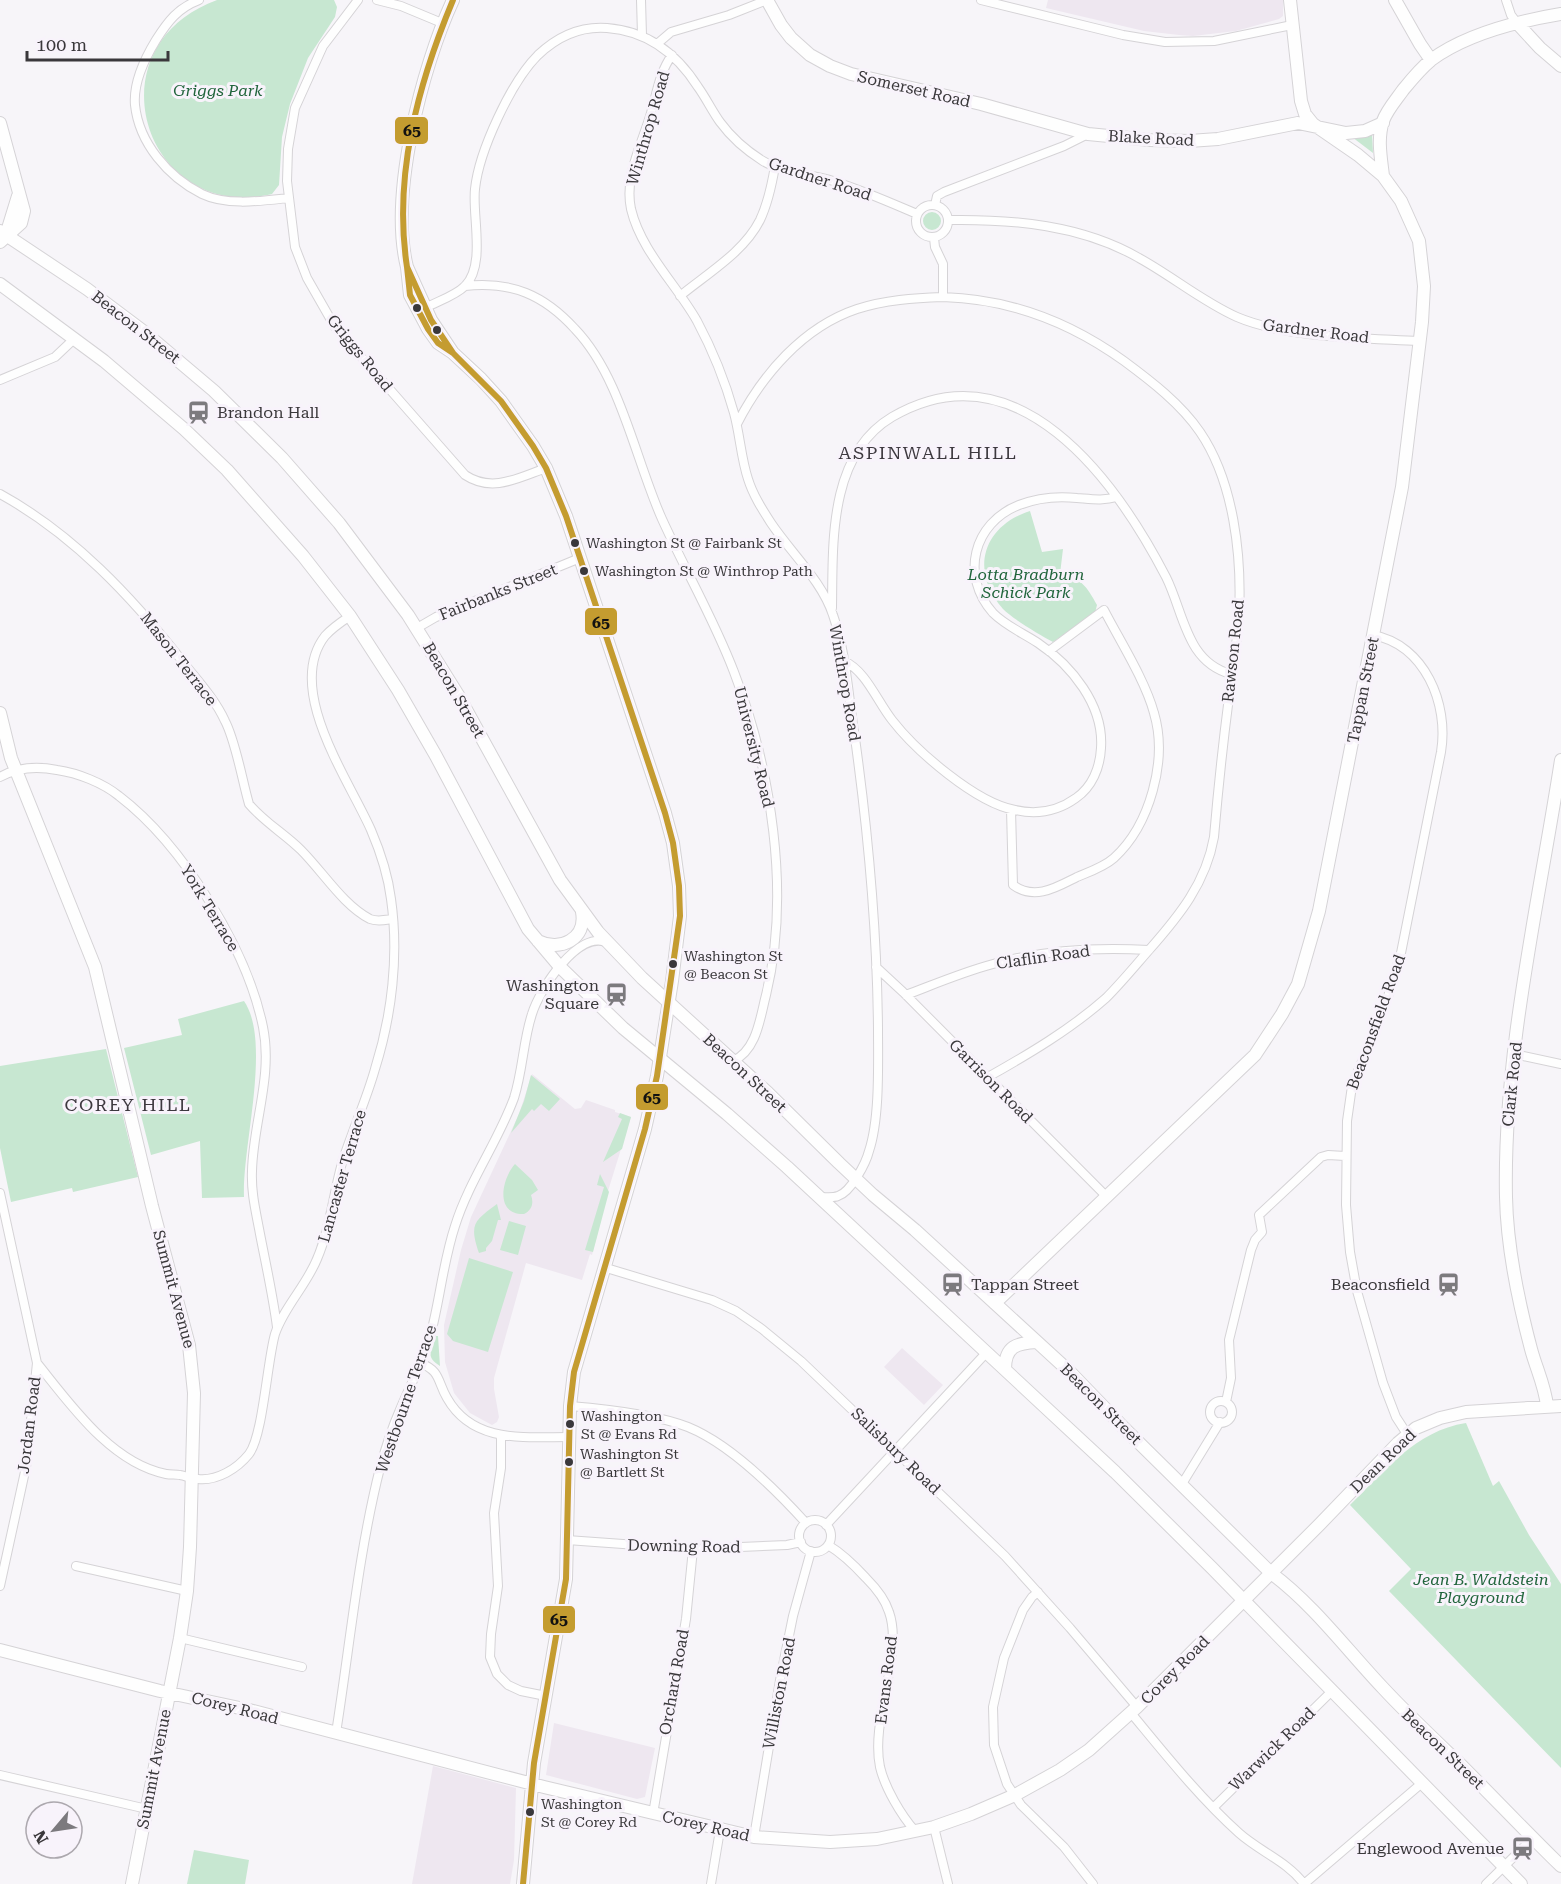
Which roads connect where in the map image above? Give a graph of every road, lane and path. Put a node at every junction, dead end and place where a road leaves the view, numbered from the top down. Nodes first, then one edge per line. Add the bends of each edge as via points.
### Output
1 (199, 0) edge
2 (358, 0) edge
3 (377, 0) edge
4 (453, 0) edge
5 (641, 0) edge
6 (767, 0) edge
7 (981, 0) edge
8 (1290, 0) edge
9 (1395, 0) edge
10 (1506, 0) edge
11 (1561, 14) edge
12 (442, 23) junction
13 (1517, 23) junction
14 (1292, 25) junction
15 (642, 35) junction
16 (657, 44) junction
17 (672, 55) junction
18 (1431, 60) junction
19 (1561, 66) edge
20 (0, 123) edge
21 (1383, 123) junction
22 (1320, 129) junction
23 (1088, 134) junction
24 (775, 166) junction
25 (1383, 176) junction
26 (288, 198) junction
27 (935, 205) junction
28 (917, 214) junction
29 (949, 220) junction
30 (2, 236) edge
31 (934, 238) junction
32 (407, 267) junction
33 (0, 284) edge
34 (465, 286) junction
35 (680, 296) junction
36 (944, 297) junction
37 (425, 308) junction
38 (74, 339) junction
39 (1418, 341) junction
40 (453, 353) junction
41 (0, 380) edge
42 (736, 424) junction
43 (546, 468) junction
44 (0, 494) edge
45 (1117, 497) junction
46 (580, 558) junction
47 (832, 610) junction
48 (350, 616) junction
49 (417, 628) junction
50 (1373, 635) junction
51 (1049, 651) junction
52 (844, 661) junction
53 (1231, 675) junction
54 (0, 713) edge
55 (1561, 760) edge
56 (16, 771) junction
57 (0, 777) edge
58 (1011, 810) junction
59 (582, 912) junction
60 (393, 919) junction
61 (537, 941) junction
62 (609, 944) junction
63 (1149, 950) junction
64 (560, 967) junction
65 (876, 967) junction
66 (906, 995) junction
67 (669, 1002) junction
68 (1514, 1054) junction
69 (659, 1058) junction
70 (733, 1061) junction
71 (1561, 1064) edge
72 (988, 1077) junction
73 (1345, 1156) junction
74 (855, 1178) junction
75 (0, 1193) edge
76 (1106, 1196) junction
77 (820, 1197) junction
78 (603, 1267) junction
79 (995, 1303) junction
80 (277, 1327) junction
81 (1037, 1342) junction
82 (987, 1352) junction
83 (38, 1363) junction
84 (420, 1364) junction
85 (1005, 1369) junction
86 (1226, 1402) junction
87 (570, 1406) junction
88 (1547, 1406) junction
89 (1561, 1406) edge
90 (1220, 1422) junction
91 (1407, 1434) junction
92 (501, 1436) junction
93 (569, 1437) junction
94 (896, 1451) junction
95 (191, 1478) junction
96 (1182, 1484) junction
97 (806, 1523) junction
98 (826, 1524) junction
99 (567, 1540) junction
100 (801, 1542) junction
101 (828, 1545) junction
102 (693, 1549) junction
103 (811, 1551) junction
104 (76, 1566) dead end
105 (1271, 1573) junction
106 (0, 1586) edge
107 (187, 1591) junction
108 (1038, 1592) junction
109 (1244, 1601) junction
110 (180, 1638) junction
111 (0, 1650) edge
112 (302, 1667) dead end
113 (1332, 1691) junction
114 (169, 1693) junction
115 (546, 1696) junction
116 (1134, 1710) junction
117 (336, 1732) junction
118 (0, 1775) edge
119 (1422, 1783) junction
120 (532, 1784) junction
121 (1015, 1795) junction
122 (1213, 1808) junction
123 (147, 1809) junction
124 (653, 1814) junction
125 (934, 1827) junction
126 (720, 1830) junction
127 (915, 1831) junction
128 (754, 1837) junction
129 (1533, 1838) junction
130 (1503, 1866) junction
131 (1561, 1866) edge
132 (132, 1884) edge
133 (523, 1884) edge
134 (711, 1884) edge
135 (948, 1884) edge
136 (1093, 1884) edge
137 (1304, 1884) edge
138 (1486, 1884) edge
139 (1521, 1884) edge

1 - 26 street via 174,15 147,55 138,80 135,104 148,144 172,173 203,195 253,202
2 - 26 street, Griggs Road via 323,46 295,108 288,149
3 - 12 street
4 - 12 main road
5 - 15 street
6 - 16 street via 671,32
6 - 23 main road, Somerset Road via 791,38 810,55 851,75 981,104
7 - 14 street via 1165,42 1214,41
8 - 14 main road, Tappan Street
9 - 18 main road
10 - 13 street
11 - 13 main road
12 - 32 main road via 412,130 402,205 402,248
13 - 18 main road via 1466,41
13 - 19 main road
14 - 22 main road, Tappan Street via 1302,107
15 - 16 street, Gardner Road
15 - 34 street, Gardner Road via 604,27 579,31 548,47 524,73 491,132 478,173 474,195 476,252
16 - 17 street, Gardner Road
17 - 24 street, Gardner Road via 730,134
17 - 35 street, Winthrop Road via 659,81 629,190 635,224
18 - 21 main road via 1399,95
20 - 30 main road via 24,211 17,228
21 - 22 main road, Blake Road via 1346,134
21 - 25 main road
22 - 23 main road, Blake Road via 1298,123 1189,141
22 - 25 main road, Tappan Street
23 - 27 street, Blake Road via 944,192 937,196
24 - 28 street, Gardner Road via 848,186
24 - 35 street via 765,207 749,237
25 - 39 main road, Tappan Street via 1404,207 1419,241 1424,286
26 - 43 street, Griggs Road via 295,248 330,318 458,469 485,484 509,482
27 - 28 street via 925,206
27 - 29 street via 945,210
28 - 31 street via 918,230
29 - 31 street via 946,230
29 - 39 street, Gardner Road via 1008,220 1055,227 1115,246 1167,273 1218,307 1255,323 1284,330
30 - 49 main road, Beacon Street via 134,323 242,417 339,523
31 - 36 street via 944,266
32 - 37 main road
32 - 40 main road via 409,290 418,312 434,339
33 - 38 main road
34 - 37 street
34 - 70 street, University Road via 509,287 540,298 577,330 623,412 662,519 734,672 755,739 771,813 776,935 763,1009 746,1054
35 - 42 street, Winthrop Road via 710,350
36 - 42 street, Rawson Road via 871,305 818,328 775,367
36 - 53 street, Rawson Road via 1008,304 1079,333 1142,375 1196,426 1220,469 1234,528 1239,606
37 - 40 main road
38 - 41 street via 55,357
38 - 48 main road via 145,395 227,470 289,538
39 - 50 main road, Tappan Street via 1402,488
40 - 43 main road via 501,401
42 - 47 street, Winthrop Road via 748,480 759,503
43 - 46 main road
44 - 60 street, Mason Terrace via 80,550 152,622 214,701 226,723 249,804 258,814 299,848 357,911 373,920
45 - 47 street via 1073,448 1017,407 975,397 940,399 913,406 871,434 847,473 835,528
45 - 51 street via 1055,498 1022,504 994,520 979,540 974,567 987,605 1005,623
45 - 53 street via 1167,579 1195,650 1208,663
46 - 49 street, Fairbanks Street
46 - 67 main road via 674,850 680,916
47 - 52 street, Winthrop Road
48 - 60 street, Lancaster Terrace via 328,632 320,644 312,687 326,739 380,854
48 - 61 main road via 406,703
49 - 59 main road, Beacon Street
50 - 73 street, Beaconsfield Road via 1401,647 1426,674 1440,707 1443,740 1395,978 1350,1092
50 - 76 main road, Tappan Street via 1319,911 1293,996 1247,1065
51 - 58 street via 1073,674 1094,707 1101,739 1099,763 1087,788 1065,805 1041,812
51 - 58 street via 1104,610 1154,713 1159,740 1155,783 1139,824 1120,852 1077,878 1040,892 1028,893 1014,885
52 - 58 street via 859,673 896,725 932,761 984,798
52 - 65 street, Winthrop Road via 867,830
53 - 63 street, Rawson Road via 1210,856 1190,899
54 - 56 main road, Summit Avenue
55 - 68 main road, Clark Road
56 - 57 street
56 - 80 street, York Terrace via 44,768 67,772 118,795 178,855 237,950 263,1027 266,1051 252,1193
56 - 95 main road, Summit Avenue via 95,967 189,1345 194,1393
59 - 61 main road via 580,930 565,944 555,947
59 - 62 main road, Beacon Street
60 - 80 street, Lancaster Terrace via 392,982 379,1056 342,1162 318,1256
61 - 64 main road
62 - 64 street, Westbourne Terrace via 594,940 584,943
62 - 67 main road, Beacon Street
63 - 66 street, Claflin Road via 1096,949 1012,959
63 - 72 street, Rawson Road via 1096,1005 1052,1039
64 - 69 main road
64 - 84 street, Westbourne Terrace via 535,1005 514,1096 455,1224 431,1333
65 - 66 street, Garrison Road
65 - 74 street, Winthrop Road via 878,1080 870,1150
66 - 72 street, Garrison Road
67 - 69 main road
67 - 70 main road, Beacon Street
68 - 71 street
68 - 88 main road, Clark Road via 1507,1112 1510,1246
69 - 77 main road
69 - 78 main road via 640,1146
70 - 74 main road, Beacon Street
72 - 76 street, Garrison Road
73 - 86 street via 1321,1157 1258,1215 1262,1232 1252,1248 1229,1340 1231,1378
73 - 91 street, Beaconsfield Road via 1347,1230 1358,1298 1383,1383
74 - 77 street, Winthrop Road via 842,1195
74 - 79 main road, Beacon Street
75 - 83 street, Jordan Road
76 - 79 main road, Tappan Street
77 - 82 main road
78 - 87 main road via 576,1358
78 - 94 street, Salisbury Road via 736,1311 801,1361
79 - 81 main road, Beacon Street
80 - 95 street, Lancaster Terrace via 250,1454 225,1474
81 - 85 main road via 1012,1348
81 - 96 main road, Beacon Street
82 - 85 main road
82 - 94 street
83 - 95 street, Lancaster Terrace via 84,1422 113,1447 165,1474
83 - 106 street, Jordan Road via 26,1467
84 - 92 street via 436,1372 447,1398 463,1418
84 - 117 street, Westbourne Terrace via 381,1466 369,1517
85 - 109 main road
86 - 90 street via 1232,1415
86 - 90 street via 1211,1408 1213,1418
87 - 93 main road
87 - 97 street via 666,1421 702,1434 735,1456
88 - 89 main road, Dean Road
88 - 91 main road, Dean Road via 1466,1412 1426,1423
90 - 96 street
91 - 105 main road, Dean Road
92 - 93 street
92 - 115 street via 494,1513 498,1586 490,1657 497,1674 508,1685
93 - 99 main road
94 - 98 street
94 - 108 street, Salisbury Road via 986,1536
95 - 107 main road, Summit Avenue
96 - 105 main road, Beacon Street
97 - 98 street via 816,1520
97 - 100 street via 800,1532
98 - 101 street via 831,1533
99 - 102 street, Downing Road
99 - 115 main road via 565,1590
100 - 102 street, Downing Road
100 - 103 street
101 - 103 street via 821,1551
101 - 127 street, Evans Road via 872,1584 890,1614 893,1637 879,1730 880,1766 887,1788
102 - 124 street, Orchard Road via 686,1619
103 - 128 street, Williston Road via 783,1669
104 - 107 street
105 - 109 main road, Dean Road
105 - 129 main road, Beacon Street
107 - 110 main road, Summit Avenue
108 - 116 street, Salisbury Road
108 - 121 street via 1023,1610 1008,1645 993,1707 994,1745
109 - 113 main road
109 - 116 main road, Corey Road
110 - 112 street
110 - 114 main road, Summit Avenue
111 - 114 main road, Corey Road
113 - 119 main road
113 - 122 street, Warwick Road
114 - 117 main road, Corey Road
114 - 123 main road, Summit Avenue
115 - 120 main road
116 - 121 main road, Corey Road via 1074,1761
116 - 122 street, Salisbury Road
117 - 120 main road, Corey Road
118 - 123 street
119 - 130 main road
119 - 137 street
120 - 124 main road, Corey Road
120 - 133 main road
121 - 125 main road, Corey Road
121 - 136 street via 1064,1846
122 - 137 street, Salisbury Road
123 - 132 main road, Summit Avenue
124 - 126 main road, Corey Road
125 - 127 main road, Corey Road
125 - 135 street
126 - 128 main road, Corey Road
126 - 134 street
127 - 128 main road, Corey Road via 846,1842
129 - 130 street
129 - 131 main road, Beacon Street
130 - 138 street
130 - 139 main road

